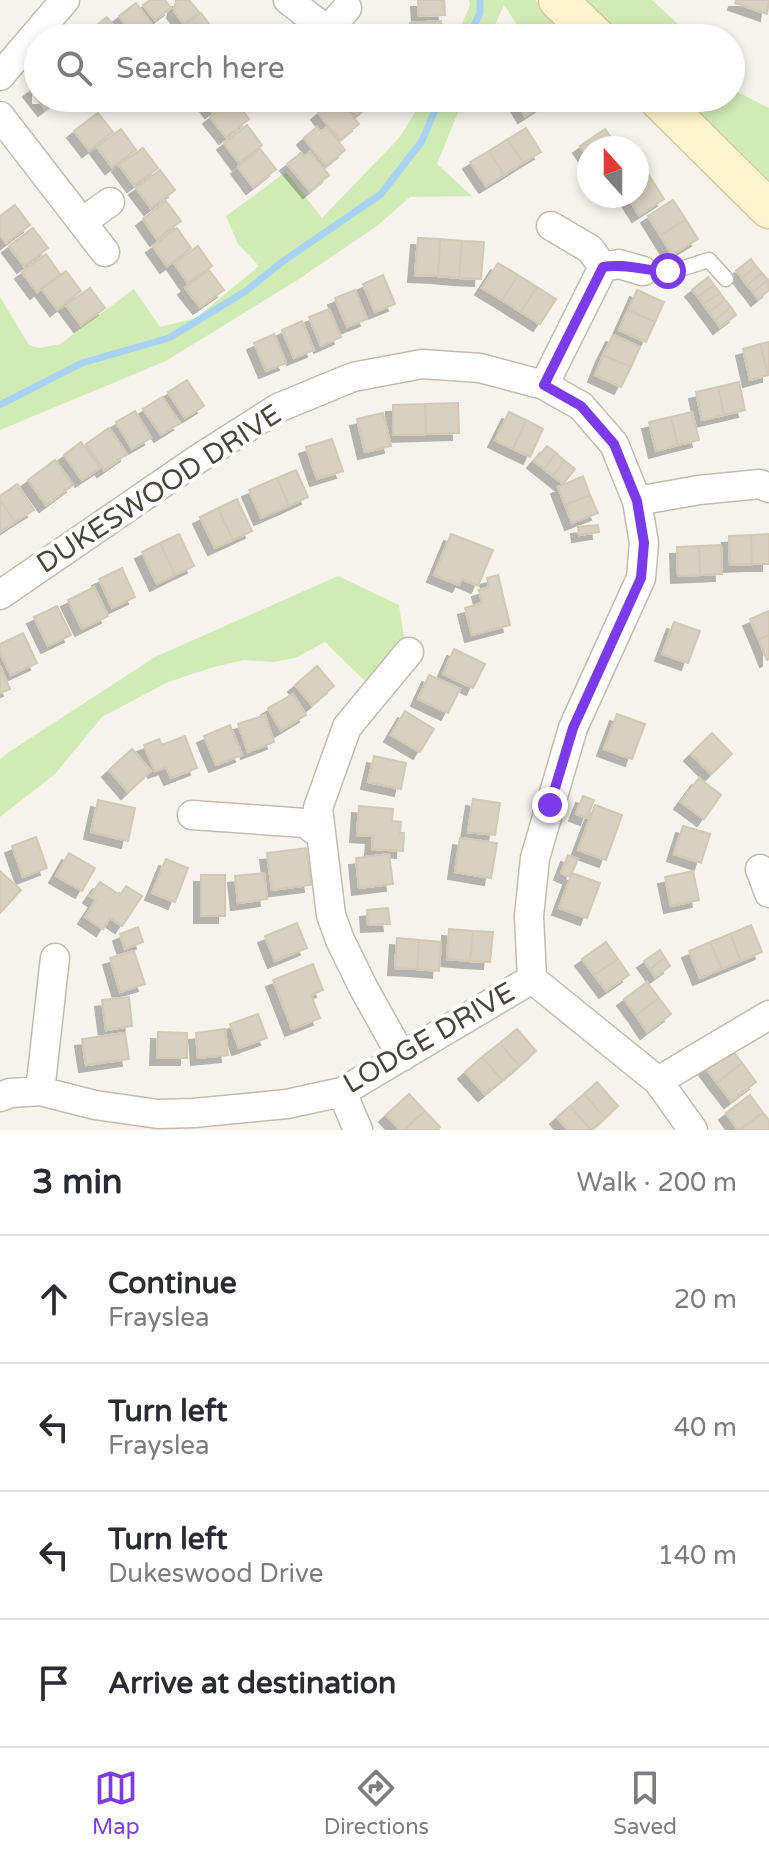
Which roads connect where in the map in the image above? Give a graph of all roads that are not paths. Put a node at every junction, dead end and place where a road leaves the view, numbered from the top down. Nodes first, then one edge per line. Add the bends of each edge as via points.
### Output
1 (65, 0) edge
2 (288, 0) edge
3 (558, 0) edge
4 (347, 8) dead end
5 (44, 24) edge
6 (313, 24) edge
7 (333, 24) edge
8 (583, 24) edge
9 (24, 48) edge
10 (0, 76) edge
11 (671, 112) edge
12 (0, 116) edge
13 (110, 202) dead end
14 (769, 209) edge
15 (82, 222) junction
16 (551, 226) dead end
17 (105, 252) dead end
18 (603, 267) junction
19 (643, 271) joint
20 (726, 279) dead end
21 (544, 385) junction
22 (769, 488) edge
23 (637, 501) junction
24 (0, 595) edge
25 (409, 652) dead end
26 (192, 815) dead end
27 (321, 835) junction
28 (55, 958) dead end
29 (532, 979) junction
30 (769, 1015) edge
31 (402, 1057) junction
32 (658, 1081) junction
33 (40, 1091) junction
34 (342, 1092) junction
35 (0, 1097) edge
36 (158, 1122) edge
37 (358, 1130) edge
38 (693, 1130) edge

1 - 5 street
2 - 6 street
3 - 8 street
4 - 7 street
9 - 10 street
11 - 14 street
12 - 15 street
13 - 15 street
15 - 17 street
16 - 18 street via 590,249
18 - 19 street via 619,264
18 - 21 street
19 - 20 lane via 674,271 709,260
21 - 23 street, DUKESWOOD DRIVE via 581,406 614,444
21 - 24 street, DUKESWOOD DRIVE via 480,368 422,364 353,377 278,408
22 - 23 street via 760,484
23 - 29 street, DUKESWOOD DRIVE via 644,543 641,578 573,728 535,858 529,916
25 - 27 street via 347,727 318,808
26 - 27 street via 305,823
27 - 31 street via 331,915 340,940
28 - 33 street
29 - 31 street, LODGE DRIVE
29 - 32 street
30 - 32 street
31 - 34 street, LODGE DRIVE
32 - 38 street
33 - 35 street, LODGE DRIVE
33 - 36 street, LODGE DRIVE
34 - 36 street, LODGE DRIVE
34 - 37 street

